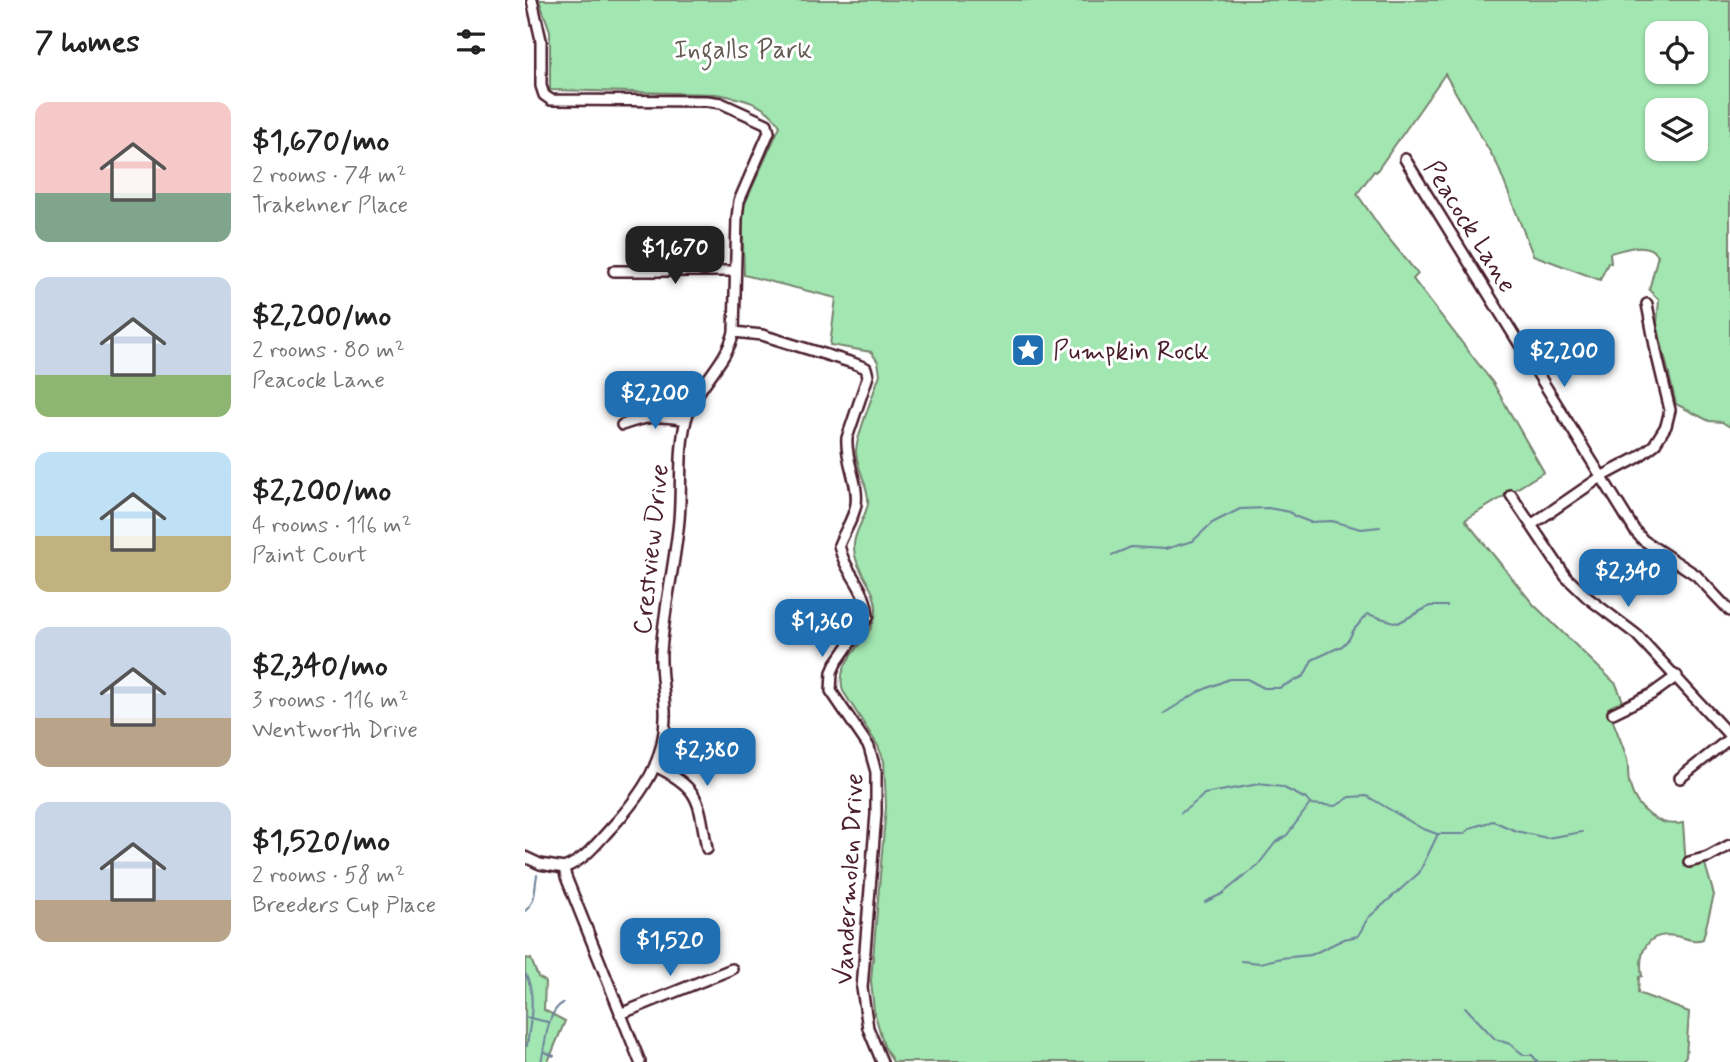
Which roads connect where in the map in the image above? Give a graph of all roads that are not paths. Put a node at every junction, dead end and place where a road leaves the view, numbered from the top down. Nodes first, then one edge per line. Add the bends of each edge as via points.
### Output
1 (532, 0) edge
2 (1405, 159) dead end
3 (614, 271) dead end
4 (735, 271) junction
5 (1647, 303) dead end
6 (734, 332) junction
7 (686, 420) junction
8 (622, 425) dead end
9 (1601, 477) junction
10 (1511, 495) dead end
11 (1531, 525) junction
12 (1730, 611) edge
13 (1677, 676) junction
14 (1613, 713) dead end
15 (1730, 737) edge
16 (655, 765) junction
17 (1680, 778) dead end
18 (1730, 845) edge
19 (707, 849) dead end
20 (525, 857) edge
21 (1689, 862) dead end
22 (564, 868) junction
23 (732, 969) dead end
24 (620, 1014) junction
25 (640, 1062) edge
26 (882, 1062) edge

1 - 4 street, Crestview Drive via 541,40 541,86 551,100 707,101 767,124 769,132 739,201
2 - 9 street, Peacock Lane
3 - 4 street
4 - 6 street, Crestview Drive
5 - 9 street via 1670,410 1666,426 1654,445
6 - 7 street, Crestview Drive via 730,350 702,386
6 - 26 street, Vandermolen Drive via 761,335 853,363 866,368 868,376 847,438 856,505 839,545 864,593 868,617 836,663 831,691 869,747 876,772 862,988 868,1028
7 - 8 street via 645,416
7 - 16 street, Crestview Drive via 677,541 661,652 663,735
9 - 11 street
9 - 12 street, Peacock Lane via 1639,536 1696,575
10 - 11 street
11 - 13 street via 1566,577 1637,635
13 - 14 street
13 - 15 street
15 - 17 street
16 - 19 street via 689,786 698,802
16 - 22 street, Crestview Drive via 637,800 580,862
18 - 21 street
20 - 22 street
22 - 24 street
23 - 24 street
24 - 25 street

